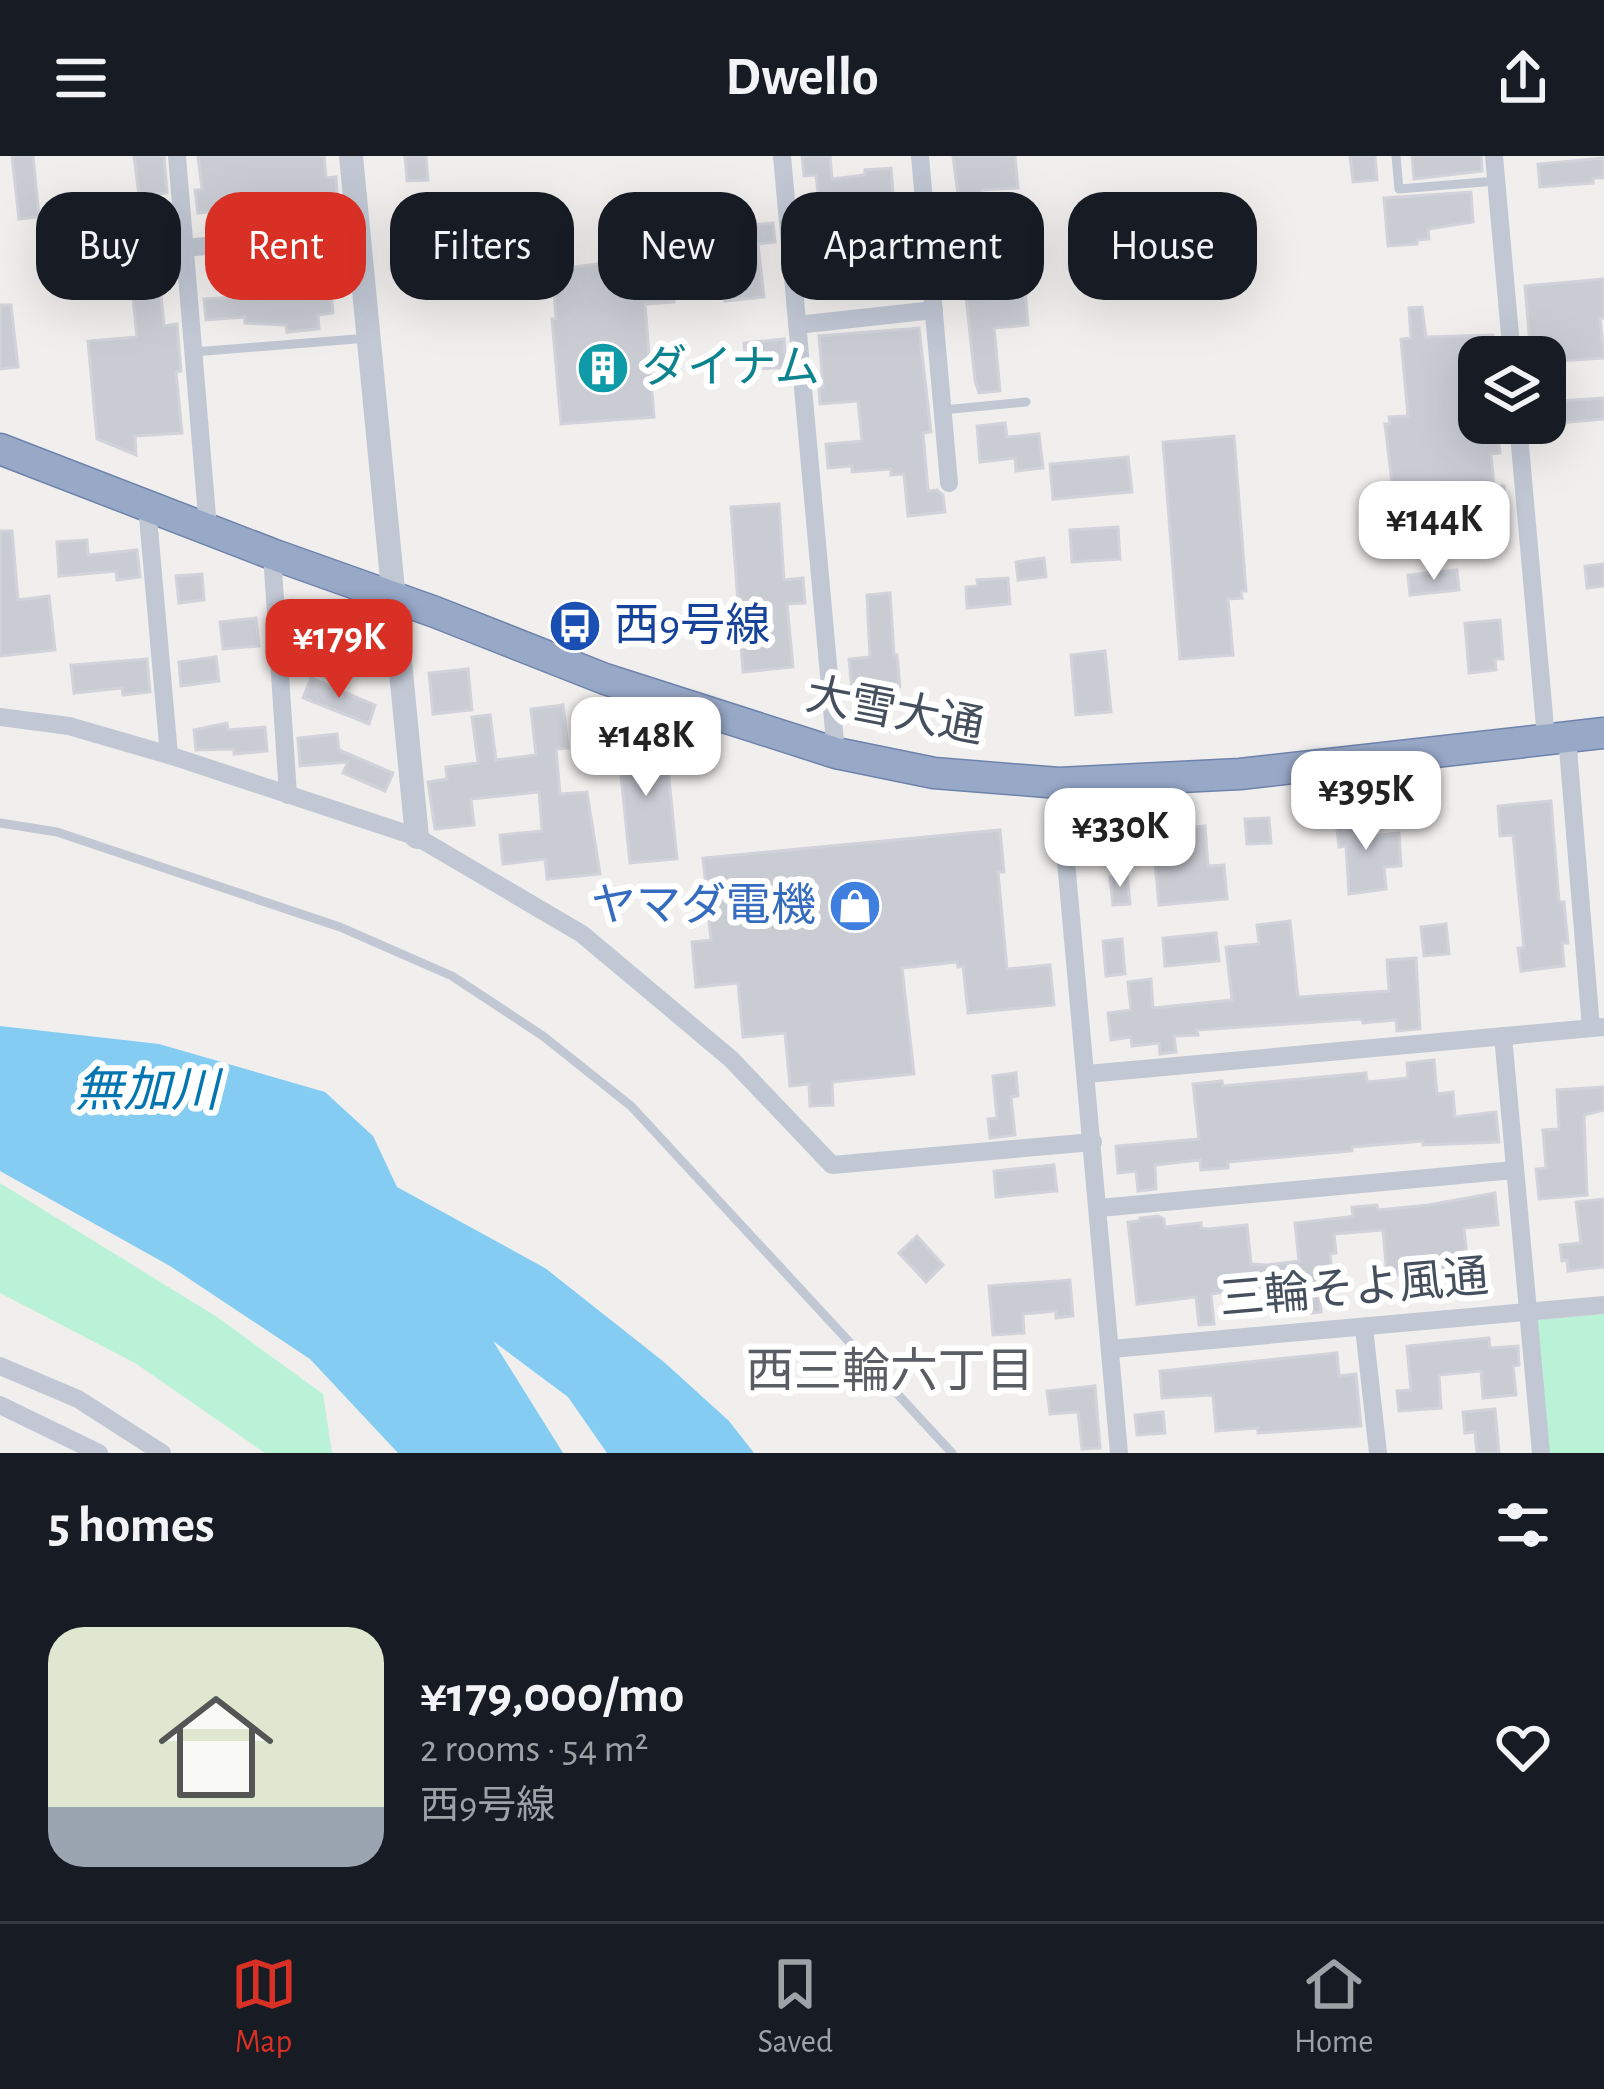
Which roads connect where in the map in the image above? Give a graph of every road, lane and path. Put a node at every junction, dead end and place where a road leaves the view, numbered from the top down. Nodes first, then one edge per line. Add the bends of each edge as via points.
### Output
1 (177, 156) edge
2 (351, 156) edge
3 (782, 156) edge
4 (920, 156) edge
5 (1396, 156) edge
6 (1494, 156) edge
7 (1496, 181) junction
8 (354, 192) edge
9 (205, 246) edge
10 (186, 248) junction
11 (364, 300) edge
12 (934, 310) junction
13 (797, 325) junction
14 (1510, 336) edge
15 (368, 338) junction
16 (194, 352) junction
17 (1026, 402) dead end
18 (943, 410) junction
19 (1521, 444) edge
20 (0, 449) edge
21 (949, 483) dead end
22 (147, 506) junction
23 (208, 528) junction
24 (272, 554) junction
25 (393, 597) junction
26 (0, 717) edge
27 (1604, 733) edge
28 (1556, 737) junction
29 (836, 754) junction
30 (169, 755) junction
31 (1059, 783) junction
32 (288, 795) junction
33 (0, 823) edge
34 (417, 837) junction
35 (1598, 1028) edge
36 (1502, 1036) junction
37 (1087, 1074) junction
38 (1093, 1142) junction
39 (1514, 1170) junction
40 (1099, 1208) junction
41 (1604, 1305) edge
42 (1527, 1312) junction
43 (1364, 1328) junction
44 (1111, 1349) junction
45 (0, 1366) edge
46 (1, 1408) edge
47 (1378, 1452) edge
48 (99, 1453) edge
49 (162, 1453) edge
50 (952, 1453) edge
51 (1119, 1453) edge
52 (1366, 1453) edge
53 (1541, 1453) edge

1 - 10 street
2 - 8 street
3 - 13 street
4 - 12 street
5 - 7 lane via 1399,189
6 - 7 street
7 - 14 street
9 - 10 street
10 - 16 street
11 - 15 street
12 - 13 street
12 - 18 street
13 - 29 street
15 - 16 lane
15 - 25 street
16 - 23 street
17 - 18 lane
18 - 21 street
19 - 28 street
20 - 22 highway, 大雪大通
22 - 23 highway, 大雪大通
22 - 30 street
23 - 24 highway, 大雪大通
24 - 25 highway, 大雪大通
24 - 32 street
25 - 29 highway, 大雪大通 via 604,680
25 - 34 street
26 - 30 street
27 - 28 highway, 大雪大通
28 - 31 highway, 大雪大通 via 1240,774
28 - 35 street
29 - 31 highway, 大雪大通 via 934,773
30 - 32 street
31 - 37 street
32 - 34 street
33 - 50 lane via 57,832 340,927 452,976 543,1036 631,1106
34 - 38 street via 582,934 731,1058 832,1165
35 - 36 street
36 - 37 street
36 - 39 street
37 - 38 street
38 - 40 street
39 - 40 street
39 - 42 street
40 - 44 street
41 - 42 street, 三輪そよ風通
42 - 43 street, 三輪そよ風通
42 - 53 street
43 - 44 street, 三輪そよ風通
43 - 47 street
44 - 51 street
45 - 49 street via 78,1400
46 - 48 street
47 - 52 street

